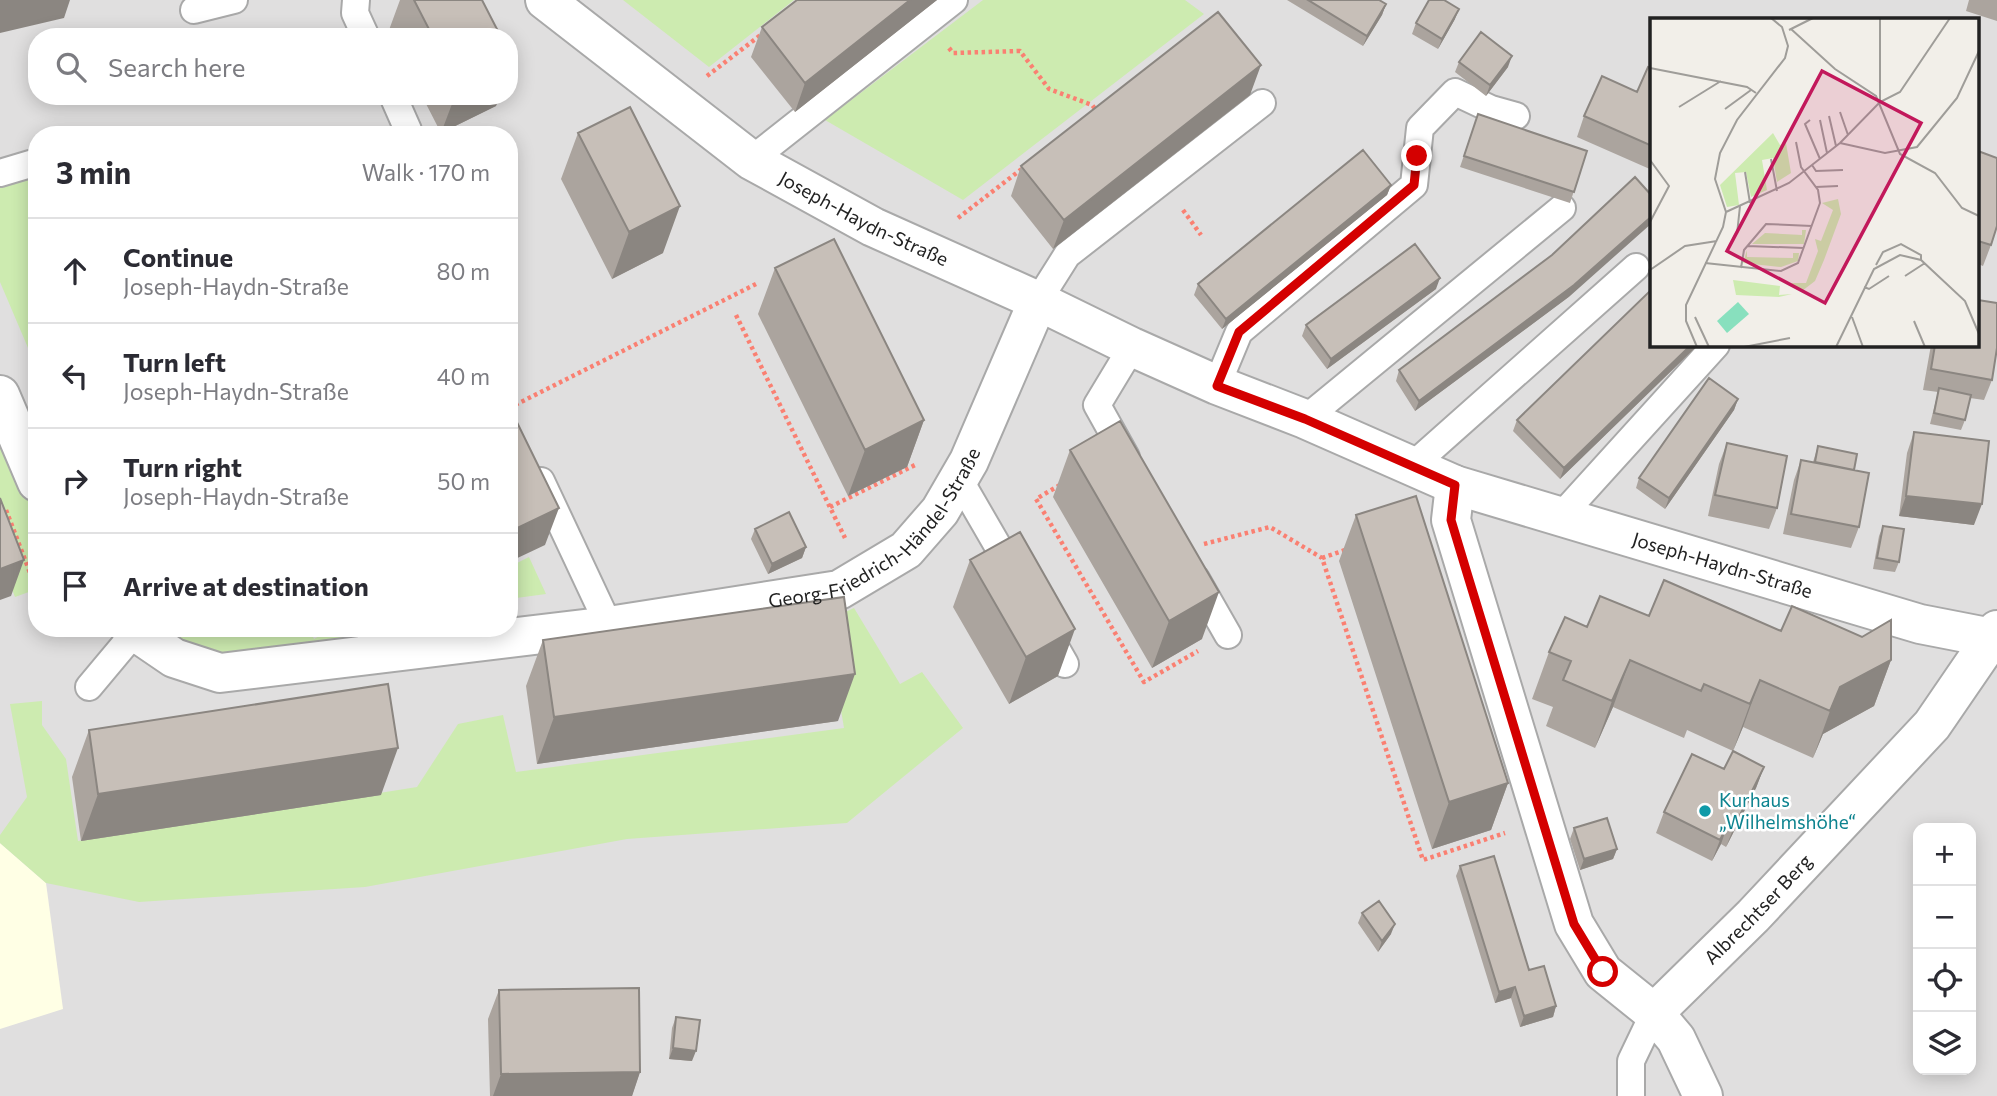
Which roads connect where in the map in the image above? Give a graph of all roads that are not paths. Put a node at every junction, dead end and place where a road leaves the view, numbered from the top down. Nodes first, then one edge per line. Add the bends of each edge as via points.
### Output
1 (234, 0) edge
2 (356, 0) edge
3 (545, 0) edge
4 (954, 0) edge
5 (194, 10) dead end
6 (362, 28) edge
7 (1262, 103) dead end
8 (397, 105) edge
9 (1516, 116) dead end
10 (406, 126) edge
11 (751, 160) junction
12 (28, 165) edge
13 (0, 173) edge
14 (1562, 208) dead end
15 (1636, 267) dead end
16 (1038, 301) junction
17 (1716, 346) edge
18 (1132, 347) junction
19 (1217, 386) junction
20 (0, 395) edge
21 (1305, 419) junction
22 (28, 461) edge
23 (533, 463) edge
24 (1412, 466) junction
25 (1140, 482) edge
26 (1455, 485) junction
27 (949, 495) junction
28 (1560, 517) junction
29 (1179, 550) edge
30 (609, 626) junction
31 (518, 632) edge
32 (1227, 635) road end
33 (128, 637) edge
34 (143, 637) edge
35 (437, 637) edge
36 (1996, 637) edge
37 (374, 641) edge
38 (1065, 664) edge
39 (89, 687) dead end
40 (1654, 1013) junction
41 (1631, 1096) edge
42 (1703, 1096) edge

1 - 5 lane
2 - 6 lane via 355,13
3 - 11 street, Joseph-Haydn-Straße
4 - 11 lane
7 - 16 lane via 1067,255
8 - 10 lane
9 - 19 lane via 1455,92 1420,128 1414,185 1239,332
11 - 16 street, Joseph-Haydn-Straße via 873,227
12 - 13 lane
14 - 21 lane
15 - 24 lane
16 - 18 street, Joseph-Haydn-Straße
16 - 27 street, Georg-Friedrich-Händel-Straße via 969,461
17 - 28 lane
18 - 19 street, Joseph-Haydn-Straße
18 - 25 lane via 1097,405
19 - 21 street, Joseph-Haydn-Straße
20 - 22 street
21 - 24 street, Joseph-Haydn-Straße
23 - 30 lane
24 - 26 street, Joseph-Haydn-Straße
26 - 28 street, Joseph-Haydn-Straße
26 - 40 street via 1451,520 1574,924 1603,972
27 - 30 street, Georg-Friedrich-Händel-Straße via 906,550 839,590
27 - 38 lane via 1029,600
28 - 36 street, Joseph-Haydn-Straße via 1920,624
29 - 32 lane
30 - 31 street, Georg-Friedrich-Händel-Straße
33 - 39 lane
34 - 37 street, Georg-Friedrich-Händel-Straße via 174,659 219,673
35 - 37 street, Georg-Friedrich-Händel-Straße
36 - 40 street, Albrechtser Berg via 1932,725 1753,916
40 - 41 lane, Albrechtser Berg via 1631,1061
40 - 42 street via 1676,1039

